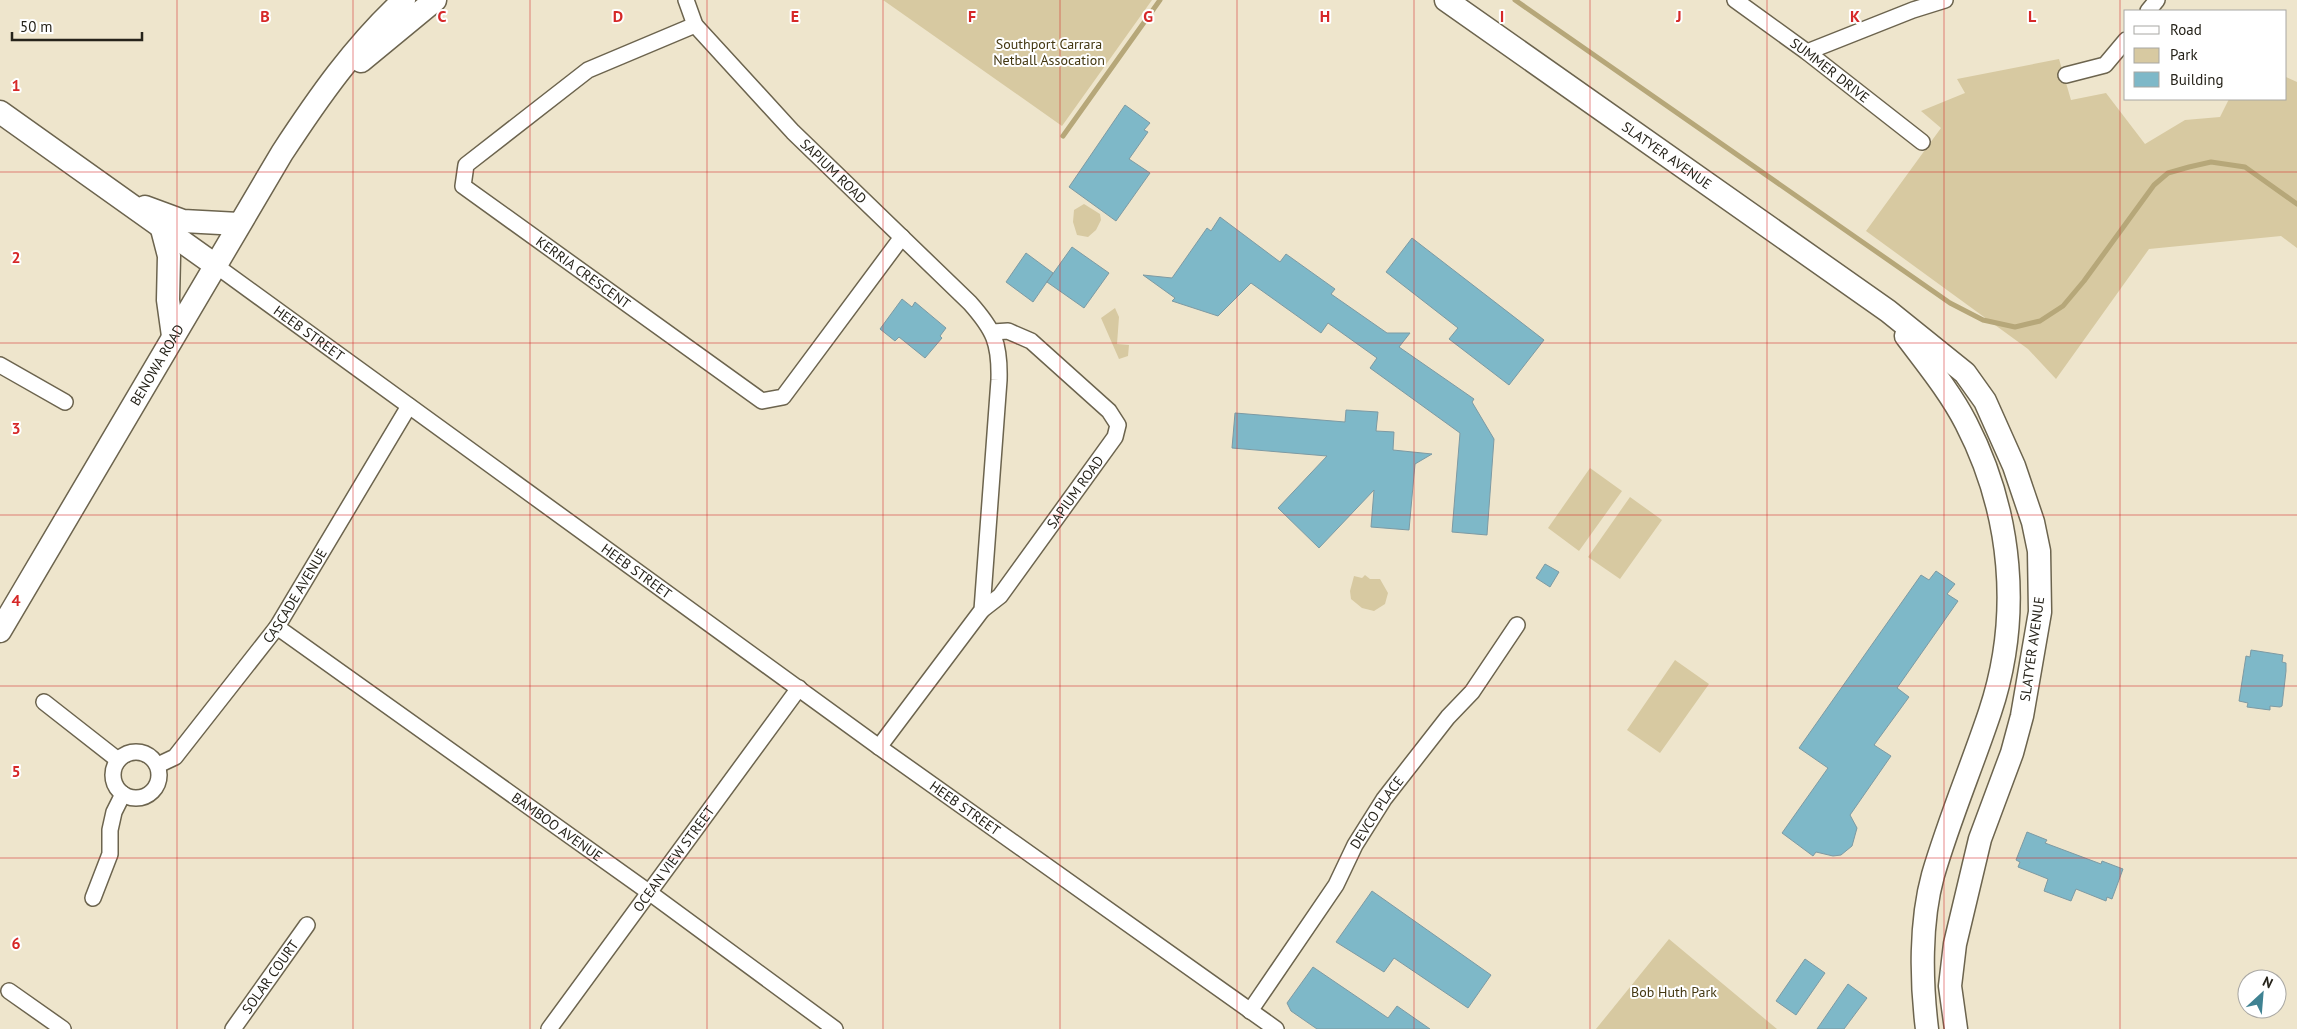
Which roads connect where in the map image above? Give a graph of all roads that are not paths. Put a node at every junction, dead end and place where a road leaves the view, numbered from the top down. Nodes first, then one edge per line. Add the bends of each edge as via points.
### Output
1 (404, 0) edge
2 (435, 0) edge
3 (686, 0) edge
4 (1446, 0) edge
5 (1734, 0) edge
6 (1945, 0) edge
7 (695, 25) junction
8 (2124, 42) edge
9 (1807, 52) junction
10 (2066, 75) dead end
11 (317, 99) junction
12 (0, 112) edge
13 (1922, 142) dead end
14 (123, 199) junction
15 (240, 224) junction
16 (162, 229) junction
17 (902, 237) junction
18 (215, 265) junction
19 (1888, 311) junction
20 (993, 332) junction
21 (173, 336) junction
22 (0, 365) edge
23 (65, 402) dead end
24 (409, 406) junction
25 (982, 610) junction
26 (1518, 624) dead end
27 (277, 627) junction
28 (0, 631) edge
29 (800, 688) junction
30 (44, 702) dead end
31 (879, 747) junction
32 (118, 760) junction
33 (158, 765) junction
34 (123, 794) junction
35 (650, 893) junction
36 (93, 898) dead end
37 (307, 925) dead end
38 (9, 991) dead end
39 (1250, 1011) junction
40 (63, 1029) edge
41 (233, 1029) edge
42 (550, 1029) edge
43 (836, 1029) edge
44 (1276, 1029) edge
45 (1927, 1029) edge
46 (1956, 1029) edge

1 - 11 main road, BENOWA ROAD via 372,30
2 - 11 main road, BENOWA ROAD
3 - 7 street, SAPIUM ROAD
4 - 19 main road, SLATYER AVENUE
5 - 9 street, SUMMER DRIVE
6 - 9 street
7 - 17 street, SAPIUM ROAD via 793,132
7 - 17 street, KERRIA CRESCENT via 588,70 466,166 463,186 762,401 783,397
8 - 10 street via 2105,65
9 - 13 street, SUMMER DRIVE
11 - 15 main road, BENOWA ROAD
12 - 14 main road, HEEB STREET
14 - 15 main road via 183,221
14 - 16 main road, HEEB STREET
15 - 18 main road, BENOWA ROAD
16 - 18 main road, HEEB STREET
16 - 21 main road via 169,256 168,300
17 - 20 street, SAPIUM ROAD via 970,303
18 - 21 main road, BENOWA ROAD
18 - 24 street, HEEB STREET
19 - 45 main road, SLATYER AVENUE via 1965,421 1988,469 2002,524 2009,581 2006,644 1998,683 1933,877 1923,942 1922,993
19 - 46 main road, SLATYER AVENUE via 1965,373 1985,401 2022,484 2039,551 2040,612 2030,680 2012,753 1980,839 1955,944 1950,986
20 - 25 street, SAPIUM ROAD via 1000,358
20 - 25 street, SAPIUM ROAD via 1008,332 1040,347 1109,410 1118,430 1116,438 1000,596
21 - 28 main road, BENOWA ROAD
22 - 23 street
24 - 27 street, CASCADE AVENUE
24 - 29 street, HEEB STREET
25 - 31 street, SAPIUM ROAD
26 - 39 street, DEVCO PLACE via 1472,692 1448,717 1384,799 1355,845 1336,885
27 - 33 street, CASCADE AVENUE via 175,757
27 - 35 street, BAMBOO AVENUE
29 - 31 street, HEEB STREET
29 - 35 street, OCEAN VIEW STREET
30 - 32 street
31 - 39 street, HEEB STREET
32 - 33 street via 124,755 140,752 152,757
32 - 34 street via 113,780
33 - 34 street via 159,781 152,792 137,798
34 - 36 street via 112,821 110,854
35 - 42 street, OCEAN VIEW STREET
35 - 43 street, BAMBOO AVENUE
37 - 41 street, SOLAR COURT
38 - 40 street
39 - 44 street, HEEB STREET

